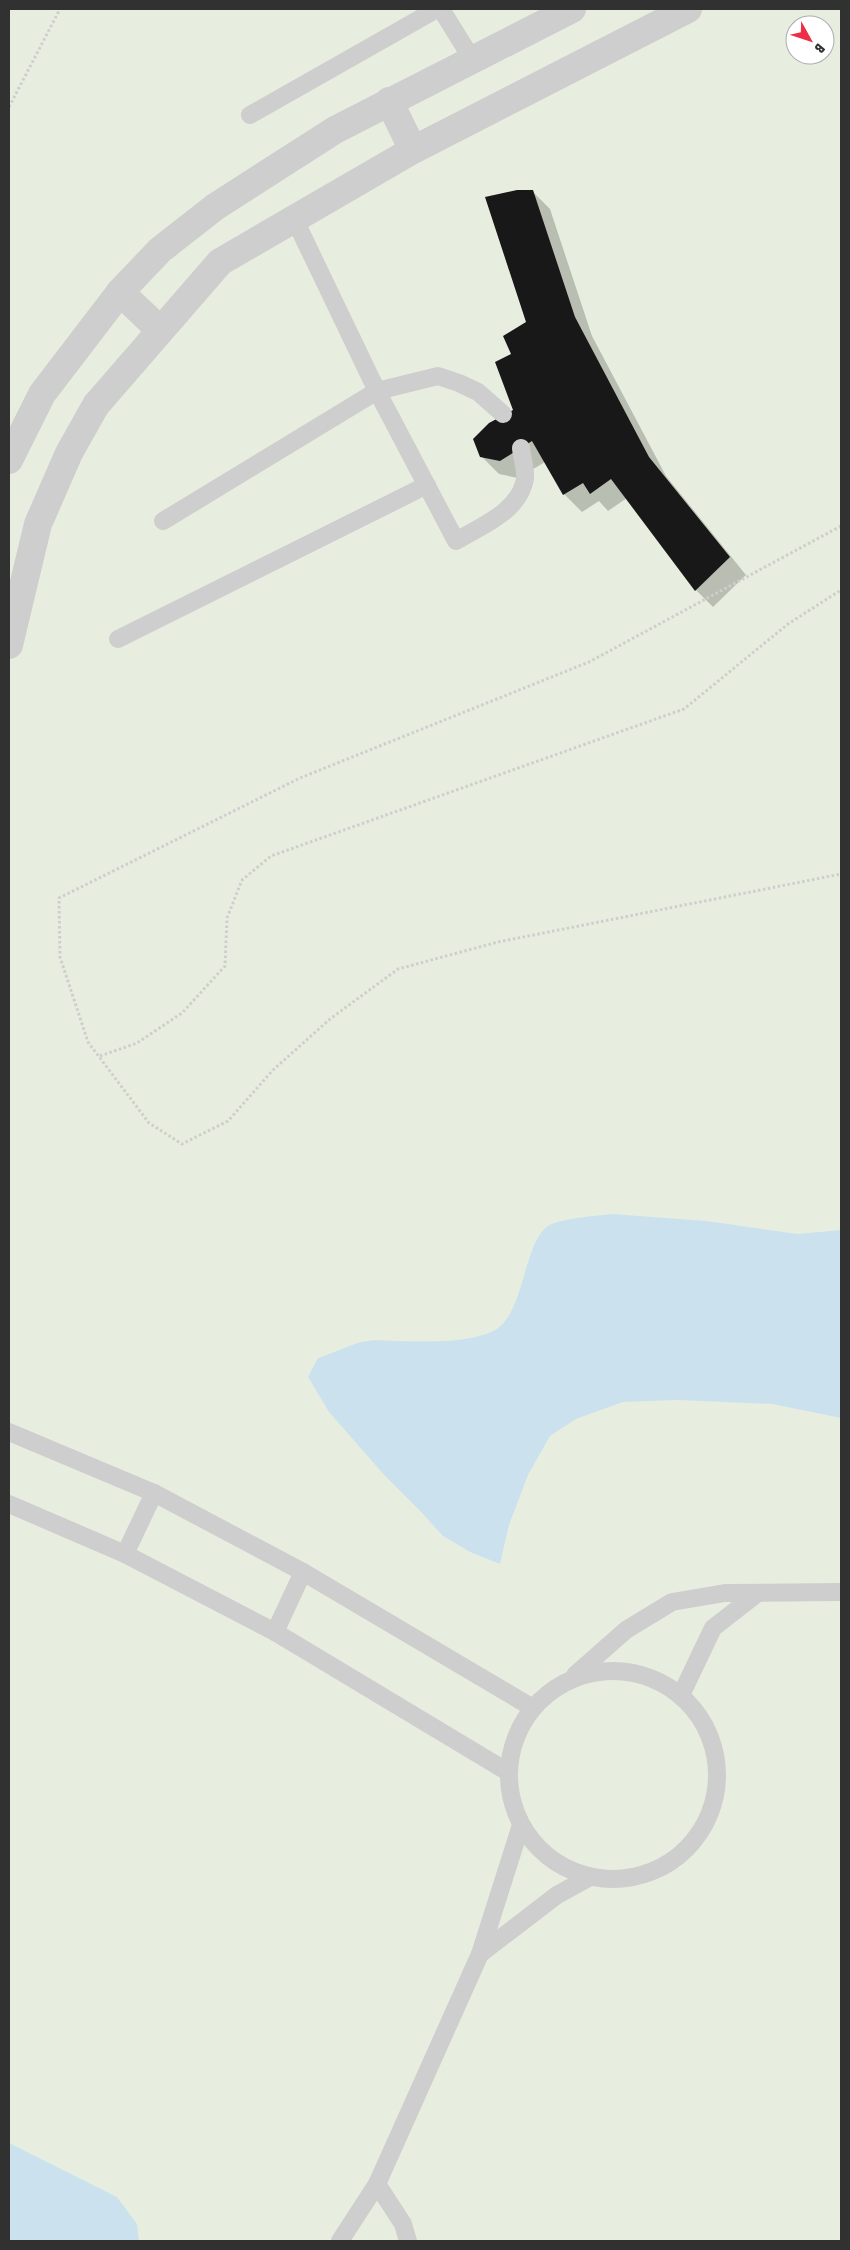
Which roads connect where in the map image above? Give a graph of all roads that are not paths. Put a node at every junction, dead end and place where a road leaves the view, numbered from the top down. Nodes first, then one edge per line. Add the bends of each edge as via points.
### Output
1 (437, 9) edge
2 (441, 9) edge
3 (572, 9) edge
4 (688, 9) edge
5 (472, 59) junction
6 (389, 101) junction
7 (250, 115) dead end
8 (414, 150) junction
9 (294, 218) junction
10 (120, 292) junction
11 (160, 330) junction
12 (377, 391) junction
13 (503, 414) dead end
14 (521, 448) dead end
15 (9, 460) edge
16 (427, 485) junction
17 (163, 521) dead end
18 (118, 639) dead end
19 (9, 644) edge
20 (9, 1432) edge
21 (154, 1493) junction
22 (9, 1504) edge
23 (125, 1554) junction
24 (303, 1572) junction
25 (841, 1592) edge
26 (758, 1593) junction
27 (275, 1632) junction
28 (573, 1678) junction
29 (681, 1695) junction
30 (533, 1708) junction
31 (508, 1772) junction
32 (521, 1825) junction
33 (590, 1878) junction
34 (480, 1954) junction
35 (376, 2184) junction
36 (340, 2241) edge
37 (408, 2241) edge

1 - 7 lane
2 - 5 lane
3 - 5 street
4 - 8 street
5 - 6 street
6 - 8 street
6 - 10 street via 335,130 215,207 160,250
8 - 9 street
9 - 11 street via 220,262
9 - 12 lane
10 - 11 street
10 - 15 street via 42,394
11 - 19 street via 96,405 69,453 38,524
12 - 13 lane via 438,376 478,392
12 - 16 lane
12 - 17 lane
14 - 16 lane via 525,478 521,493 503,514 456,541
16 - 18 lane
20 - 21 lane
21 - 23 lane
21 - 24 lane
22 - 23 lane
23 - 27 lane
24 - 27 lane
24 - 30 lane
25 - 26 lane
26 - 28 lane via 725,1593 672,1602 626,1630
26 - 29 lane via 713,1628
27 - 31 lane
28 - 29 lane via 601,1671 630,1671 657,1680
28 - 30 lane
29 - 33 lane via 702,1719 713,1747 717,1777 712,1807 698,1835 677,1857 651,1872 621,1879
30 - 31 lane via 515,1738
31 - 32 lane via 510,1799
32 - 33 lane via 538,1849 562,1867
32 - 34 lane
33 - 34 lane via 557,1896
34 - 35 lane
35 - 36 lane
35 - 37 lane via 403,2224

